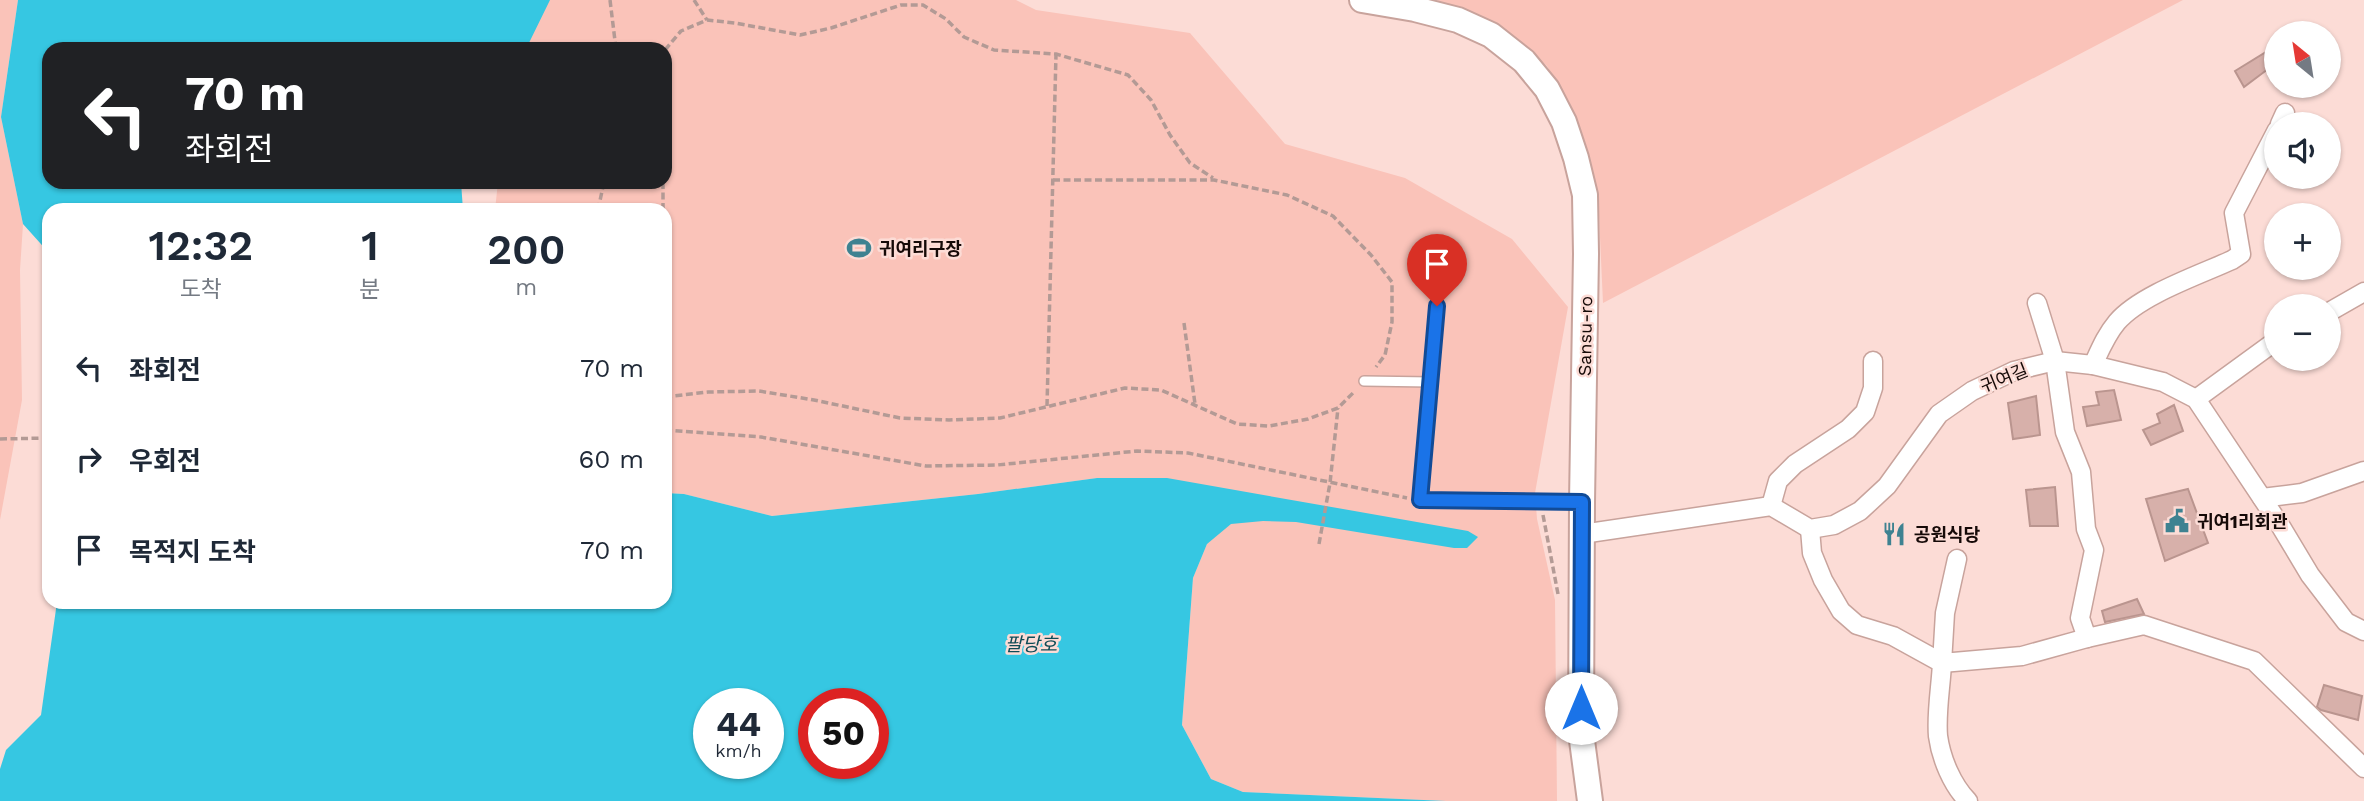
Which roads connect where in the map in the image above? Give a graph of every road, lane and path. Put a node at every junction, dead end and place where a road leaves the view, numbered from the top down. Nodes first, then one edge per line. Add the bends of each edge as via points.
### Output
1 (610, 0) edge
2 (694, 0) edge
3 (1362, 0) edge
4 (707, 20) junction
5 (615, 42) edge
6 (672, 42) edge
7 (1056, 54) junction
8 (2264, 155) edge
9 (1053, 180) junction
10 (1214, 180) junction
11 (2364, 292) edge
12 (2037, 303) dead end
13 (2341, 305) edge
14 (1437, 306) dead end
15 (1184, 323) dead end
16 (2264, 349) edge
17 (1873, 361) dead end
18 (2055, 361) junction
19 (2093, 365) junction
20 (1364, 381) junction
21 (1431, 382) junction
22 (672, 396) edge
23 (2196, 399) junction
24 (1195, 404) junction
25 (1046, 407) junction
26 (1338, 408) junction
27 (672, 431) edge
28 (42, 438) edge
29 (0, 439) edge
30 (2364, 471) edge
31 (1329, 483) junction
32 (2262, 498) junction
33 (1420, 500) junction
34 (1582, 502) junction
35 (1772, 506) junction
36 (1810, 529) junction
37 (1582, 534) junction
38 (1319, 544) dead end
39 (1956, 559) dead end
40 (2364, 631) edge
41 (2087, 638) junction
42 (1942, 663) junction
43 (2364, 768) edge
44 (1590, 801) edge
45 (1968, 801) edge

1 - 5 path
2 - 4 path
3 - 34 main road, Sansu-ro via 1458,20 1491,35 1524,61 1547,89 1564,122 1585,195
4 - 6 path via 681,31
4 - 7 path via 800,35 901,5 923,5 964,37 994,50
7 - 9 path
7 - 10 path via 1128,75 1151,100 1190,163
8 - 19 street via 2234,213 2241,254 2141,302 2118,321
9 - 10 path
9 - 25 path
10 - 20 path via 1287,195 1333,216 1392,282 1392,322 1385,355
11 - 13 street
12 - 18 street
14 - 21 lane
15 - 24 path
16 - 23 street
17 - 35 street via 1873,388 1865,412 1778,481
18 - 19 street, 귀여길
18 - 36 street, 귀여길 via 2014,371 1972,391 1939,415 1887,486 1860,511
18 - 41 street via 2065,432 2081,472 2086,529 2094,550 2080,618
19 - 23 street, 귀여길 via 2163,382
20 - 21 lane
20 - 26 path
21 - 33 lane
22 - 25 path via 759,391 900,418 949,420 1000,418
23 - 32 street, 귀여길
24 - 25 path via 1161,390 1125,388
24 - 26 path via 1237,424 1269,426
26 - 31 path
27 - 31 path via 761,437 926,466 997,465 1138,451 1188,453
28 - 29 path
30 - 32 street via 2302,493
31 - 33 path
31 - 38 path
32 - 40 street, 귀여길 via 2346,622
33 - 34 lane
34 - 37 main road, Sansu-ro
35 - 36 street
35 - 37 street
36 - 42 street via 1812,552 1841,611 1857,625 1893,636
37 - 44 main road, Sansu-ro via 1581,733
39 - 42 street via 1945,613
41 - 42 street via 2022,656
41 - 43 street via 2144,625 2254,661
42 - 45 street via 1938,736 1946,764

